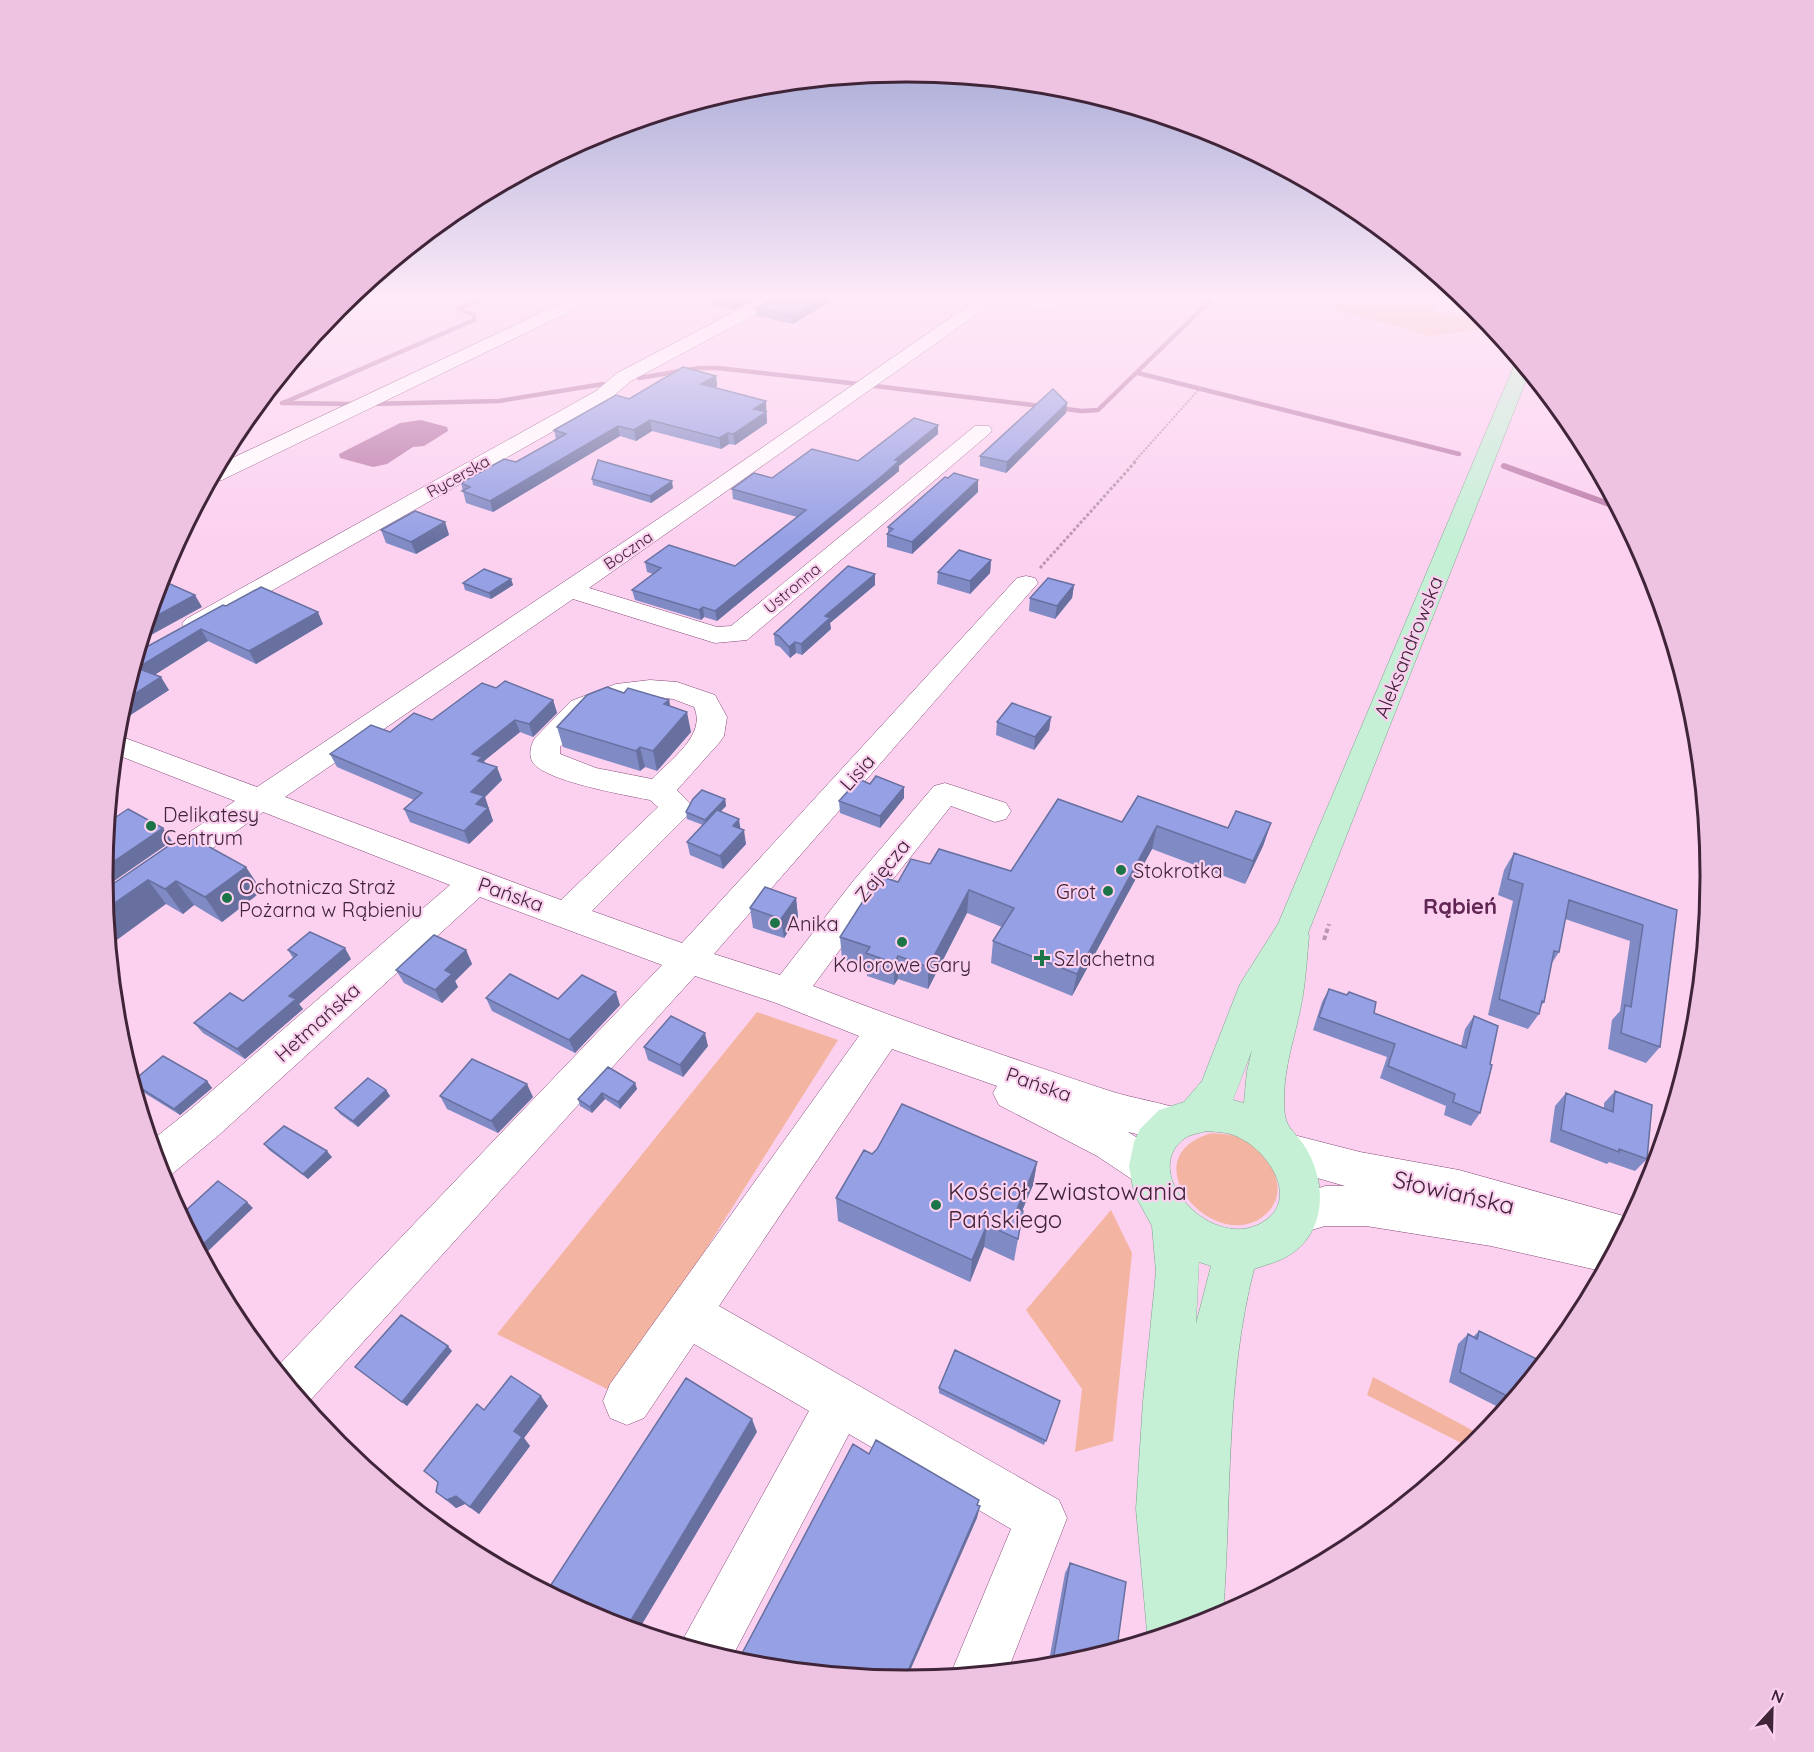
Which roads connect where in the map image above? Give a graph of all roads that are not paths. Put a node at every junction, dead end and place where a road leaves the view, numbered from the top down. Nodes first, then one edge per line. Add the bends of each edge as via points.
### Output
1 (419, 378) edge
2 (623, 378) edge
3 (876, 378) edge
4 (1519, 378) edge
5 (982, 430) dead end
6 (226, 469) edge
7 (1026, 583) road end
8 (569, 590) junction
9 (179, 633) edge
10 (124, 747) edge
11 (659, 791) junction
12 (259, 800) junction
13 (995, 811) dead end
14 (475, 882) junction
15 (114, 902) edge
16 (568, 914) junction
17 (1309, 935) junction
18 (688, 960) junction
19 (788, 992) junction
20 (895, 1035) junction
21 (1184, 1119) junction
22 (1276, 1142) junction
23 (165, 1155) edge
24 (1148, 1167) junction
25 (1298, 1214) junction
26 (1173, 1222) junction
27 (1616, 1233) edge
28 (1237, 1251) junction
29 (1606, 1251) edge
30 (688, 1312) junction
31 (296, 1382) edge
32 (627, 1401) dead end
33 (840, 1402) junction
34 (1196, 1614) edge
35 (1173, 1623) edge
36 (709, 1644) edge
37 (982, 1666) edge

1 - 6 street
2 - 9 street, Rycerska via 603,395
3 - 8 street, Boczna
4 - 17 main road, Aleksandrowska
5 - 8 street, Ustronna via 738,634 715,635
7 - 18 street, Lisia
8 - 12 street, Boczna
10 - 12 street, Pańska
11 - 11 street via 564,769 546,759 545,745 581,707 616,693 650,688 677,691 705,701 712,717 709,736
11 - 16 street via 677,807
12 - 14 street, Pańska
12 - 15 street, Boczna
13 - 19 street, Zajęcza via 945,793
14 - 16 street, Pańska
14 - 23 street, Hetmańska
16 - 18 street, Pańska
17 - 21 main road, Aleksandrowska via 1258,984 1218,1091
17 - 22 main road, Aleksandrowska via 1285,996 1266,1071 1264,1104
18 - 19 street, Pańska
18 - 31 street, Lisia
19 - 20 street, Pańska
20 - 21 street, Pańska via 1127,1114
20 - 24 street, Pańska via 1101,1138
20 - 30 street
21 - 22 main road via 1228,1114
21 - 24 main road via 1155,1142
22 - 25 main road via 1298,1176
22 - 27 street, Słowiańska via 1360,1171 1459,1190
24 - 26 main road via 1159,1205
25 - 28 main road via 1280,1239
25 - 29 street, Słowiańska via 1325,1206 1366,1206 1491,1226
26 - 28 main road via 1202,1242
26 - 35 main road via 1178,1281 1162,1509
28 - 34 main road via 1218,1317
30 - 32 street
30 - 33 street
33 - 36 street
33 - 37 street via 1041,1518

